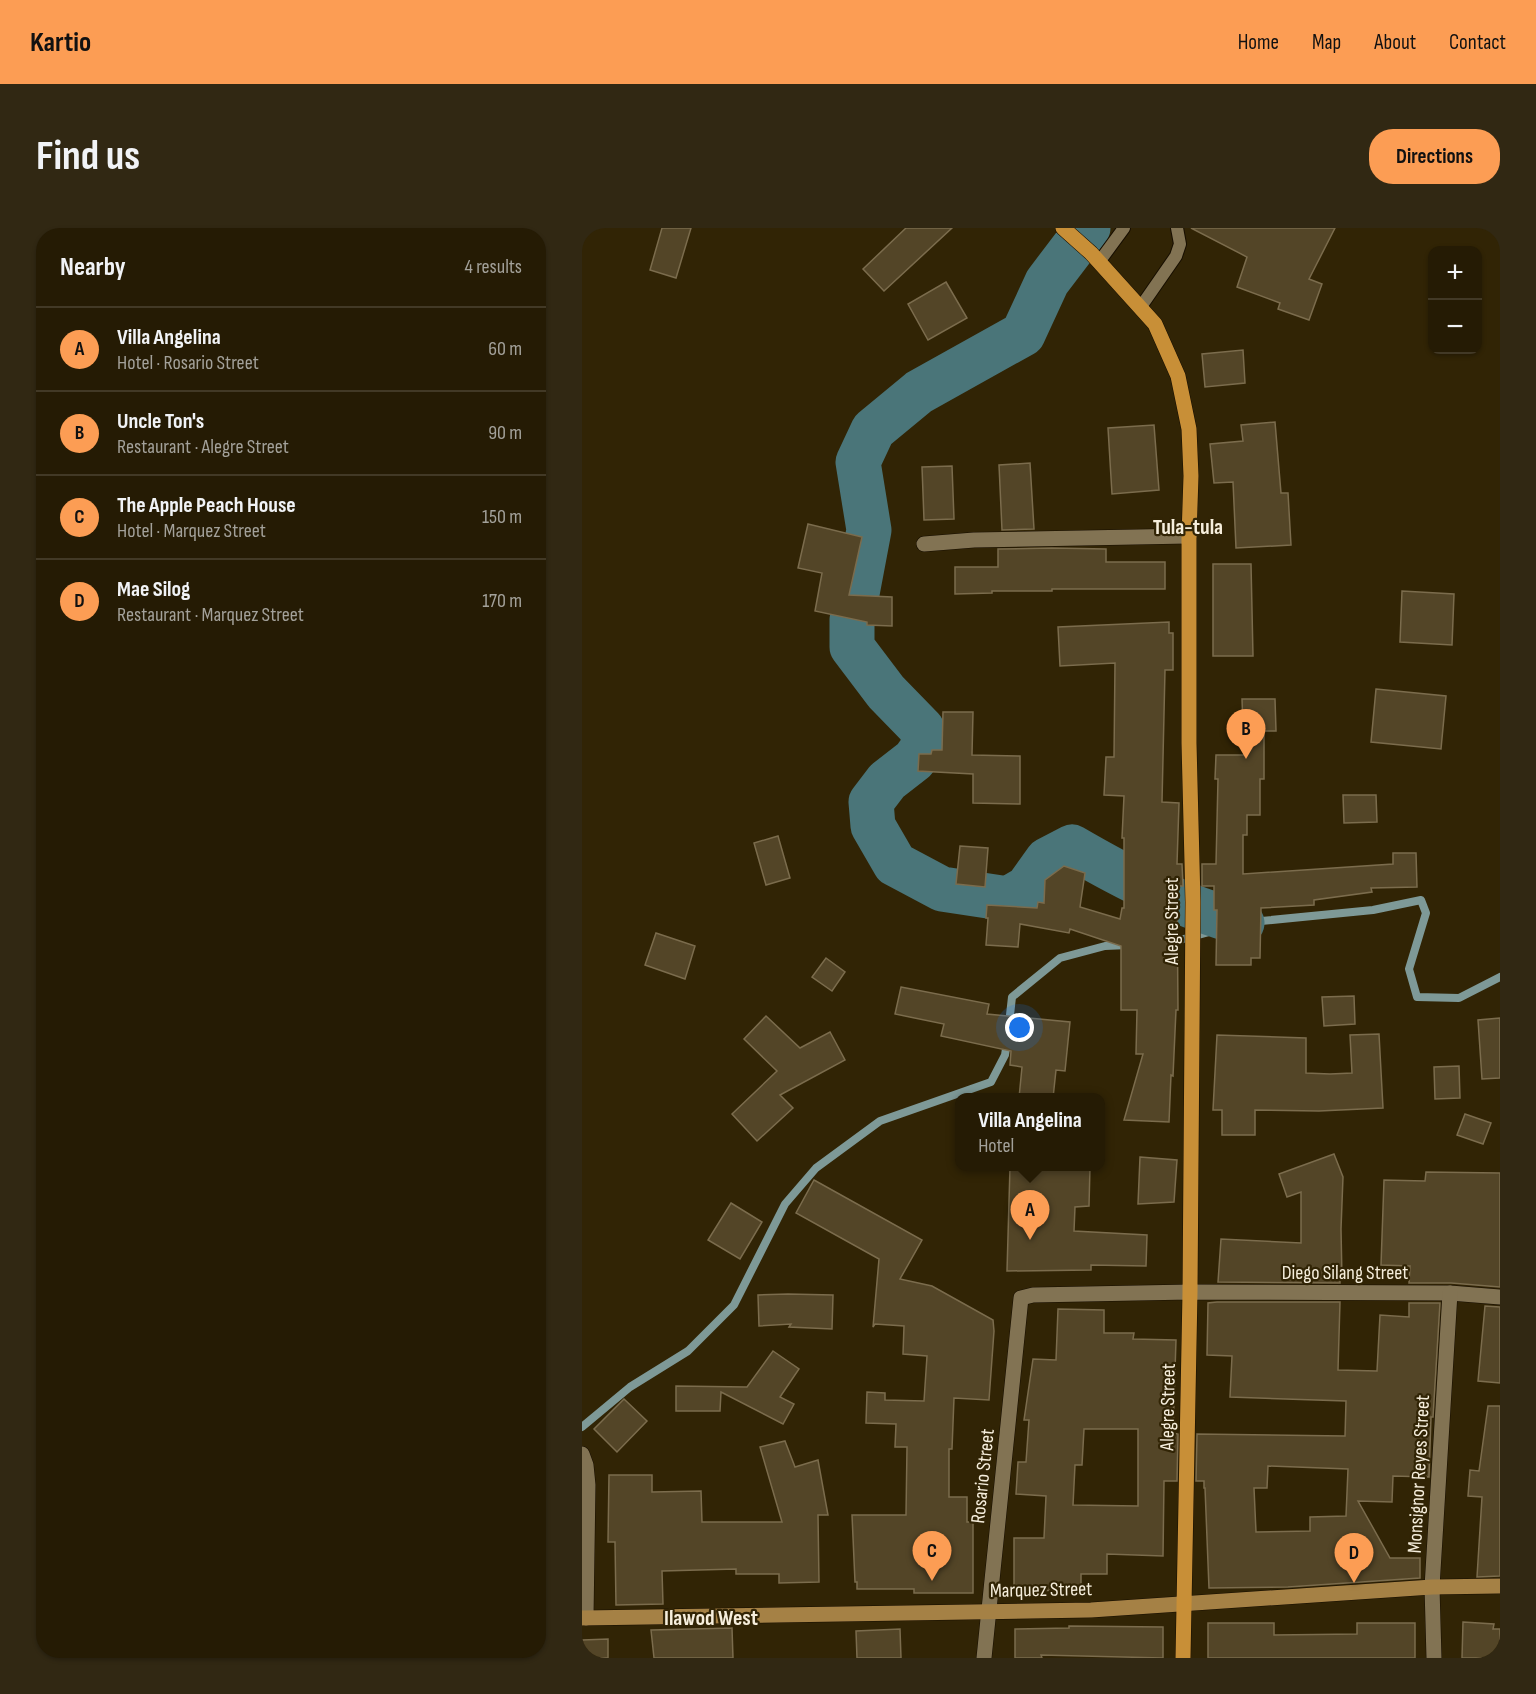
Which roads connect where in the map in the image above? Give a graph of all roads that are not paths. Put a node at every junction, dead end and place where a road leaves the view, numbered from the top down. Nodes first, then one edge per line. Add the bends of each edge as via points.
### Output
1 (1063, 228) edge
2 (1124, 228) edge
3 (1177, 228) edge
4 (1095, 257) junction
5 (1140, 308) junction
6 (1189, 536) junction
7 (924, 544) dead end
8 (1190, 1292) junction
9 (1450, 1293) junction
10 (1500, 1297) edge
11 (1021, 1298) joint
12 (582, 1454) edge
13 (1500, 1586) edge
14 (1432, 1587) junction
15 (1184, 1603) junction
16 (989, 1611) junction
17 (584, 1618) edge
18 (984, 1658) edge
19 (1184, 1658) edge
20 (1434, 1658) edge

1 - 4 main road, Alegre Street
2 - 4 lane
3 - 5 lane via 1180,244 1176,256
4 - 5 main road, Alegre Street
5 - 6 main road, Alegre Street via 1155,324 1178,376 1189,429
6 - 7 street
6 - 8 main road, Alegre Street via 1193,902
8 - 9 street, Diego Silang Street
8 - 11 street, Diego Silang Street via 1033,1294
8 - 15 main road, Alegre Street
9 - 10 street, Diego Silang Street
9 - 14 street, Monsignor Reyes Street
11 - 16 street, Rosario Street
12 - 17 street via 588,1485
13 - 14 street, Marquez Street
14 - 15 street, Marquez Street
14 - 20 street, Monsignor Reyes Street
15 - 16 street, Marquez Street via 1091,1610
15 - 19 main road, Alegre Street
16 - 17 street, Marquez Street
16 - 18 street, Rosario Street

